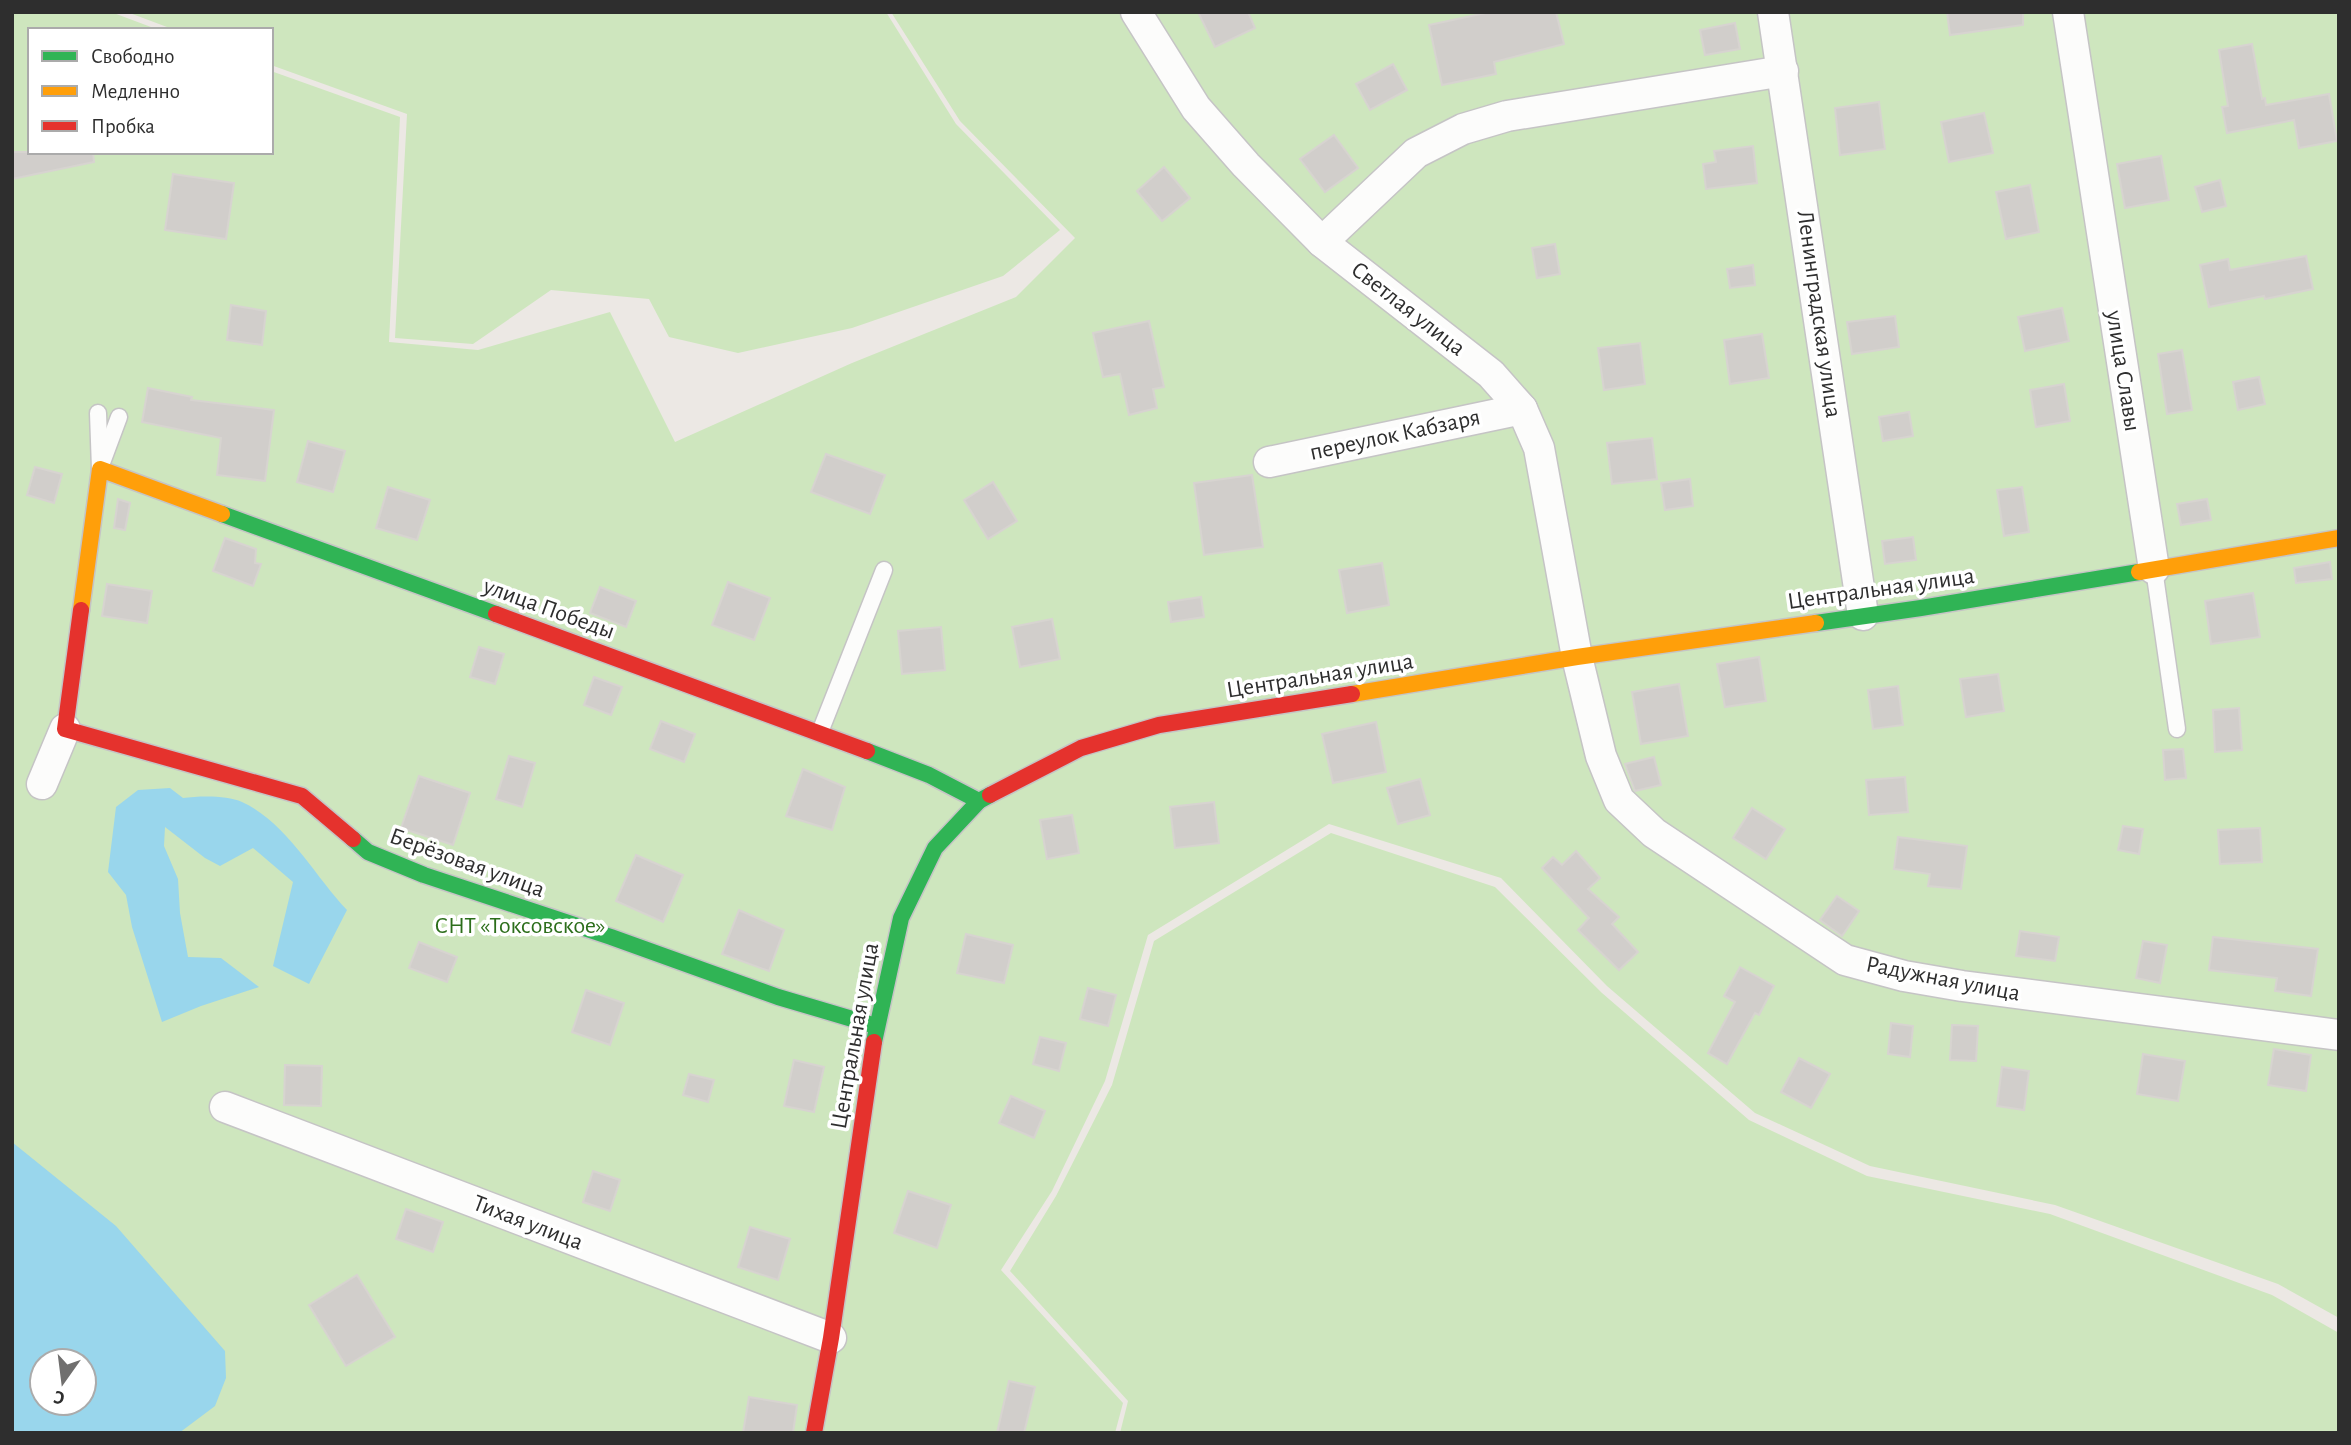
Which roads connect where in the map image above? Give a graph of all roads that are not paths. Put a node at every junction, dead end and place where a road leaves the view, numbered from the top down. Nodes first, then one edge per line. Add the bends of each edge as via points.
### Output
1 (1136, 12) edge
2 (1773, 12) edge
3 (2068, 12) edge
4 (1783, 71) junction
5 (1322, 242) junction
6 (1521, 409) junction
7 (98, 413) dead end
8 (119, 417) dead end
9 (1269, 462) dead end
10 (100, 469) junction
11 (2339, 538) edge
12 (2154, 569) junction
13 (884, 570) dead end
14 (1863, 615) junction
15 (1577, 657) junction
16 (65, 729) junction
17 (2177, 729) dead end
18 (820, 732) junction
19 (42, 784) dead end
20 (979, 801) junction
21 (876, 1026) junction
22 (2339, 1035) edge
23 (225, 1107) dead end
24 (831, 1338) junction
25 (814, 1433) edge

1 - 5 street, Светлая улица via 1196,108
2 - 4 street, Ленинградская улица
3 - 12 street, улица Славы
4 - 5 street via 1507,116 1463,130 1416,153
4 - 14 street, Ленинградская улица
5 - 6 street, Светлая улица via 1491,374
6 - 9 street, переулок Кабзаря
6 - 15 street, Светлая улица via 1539,448
7 - 10 lane
8 - 10 lane
10 - 16 street
10 - 18 street, улица Победы
11 - 12 street, Центральная улица
12 - 14 street, Центральная улица
12 - 17 lane, улица Славы
13 - 18 lane
14 - 15 street, Центральная улица
15 - 20 street, Центральная улица via 1159,725 1081,748
15 - 22 street, Радужная улица via 1601,756 1619,800 1654,834 1845,960 1962,986
16 - 19 street
16 - 21 street, Берёзовая улица via 302,796 368,852 424,875 778,997
18 - 20 street, улица Победы via 929,775
20 - 21 street, Центральная улица via 935,848 901,918
21 - 24 street, Центральная улица
23 - 24 street, Тихая улица
24 - 25 street, Центральная улица

